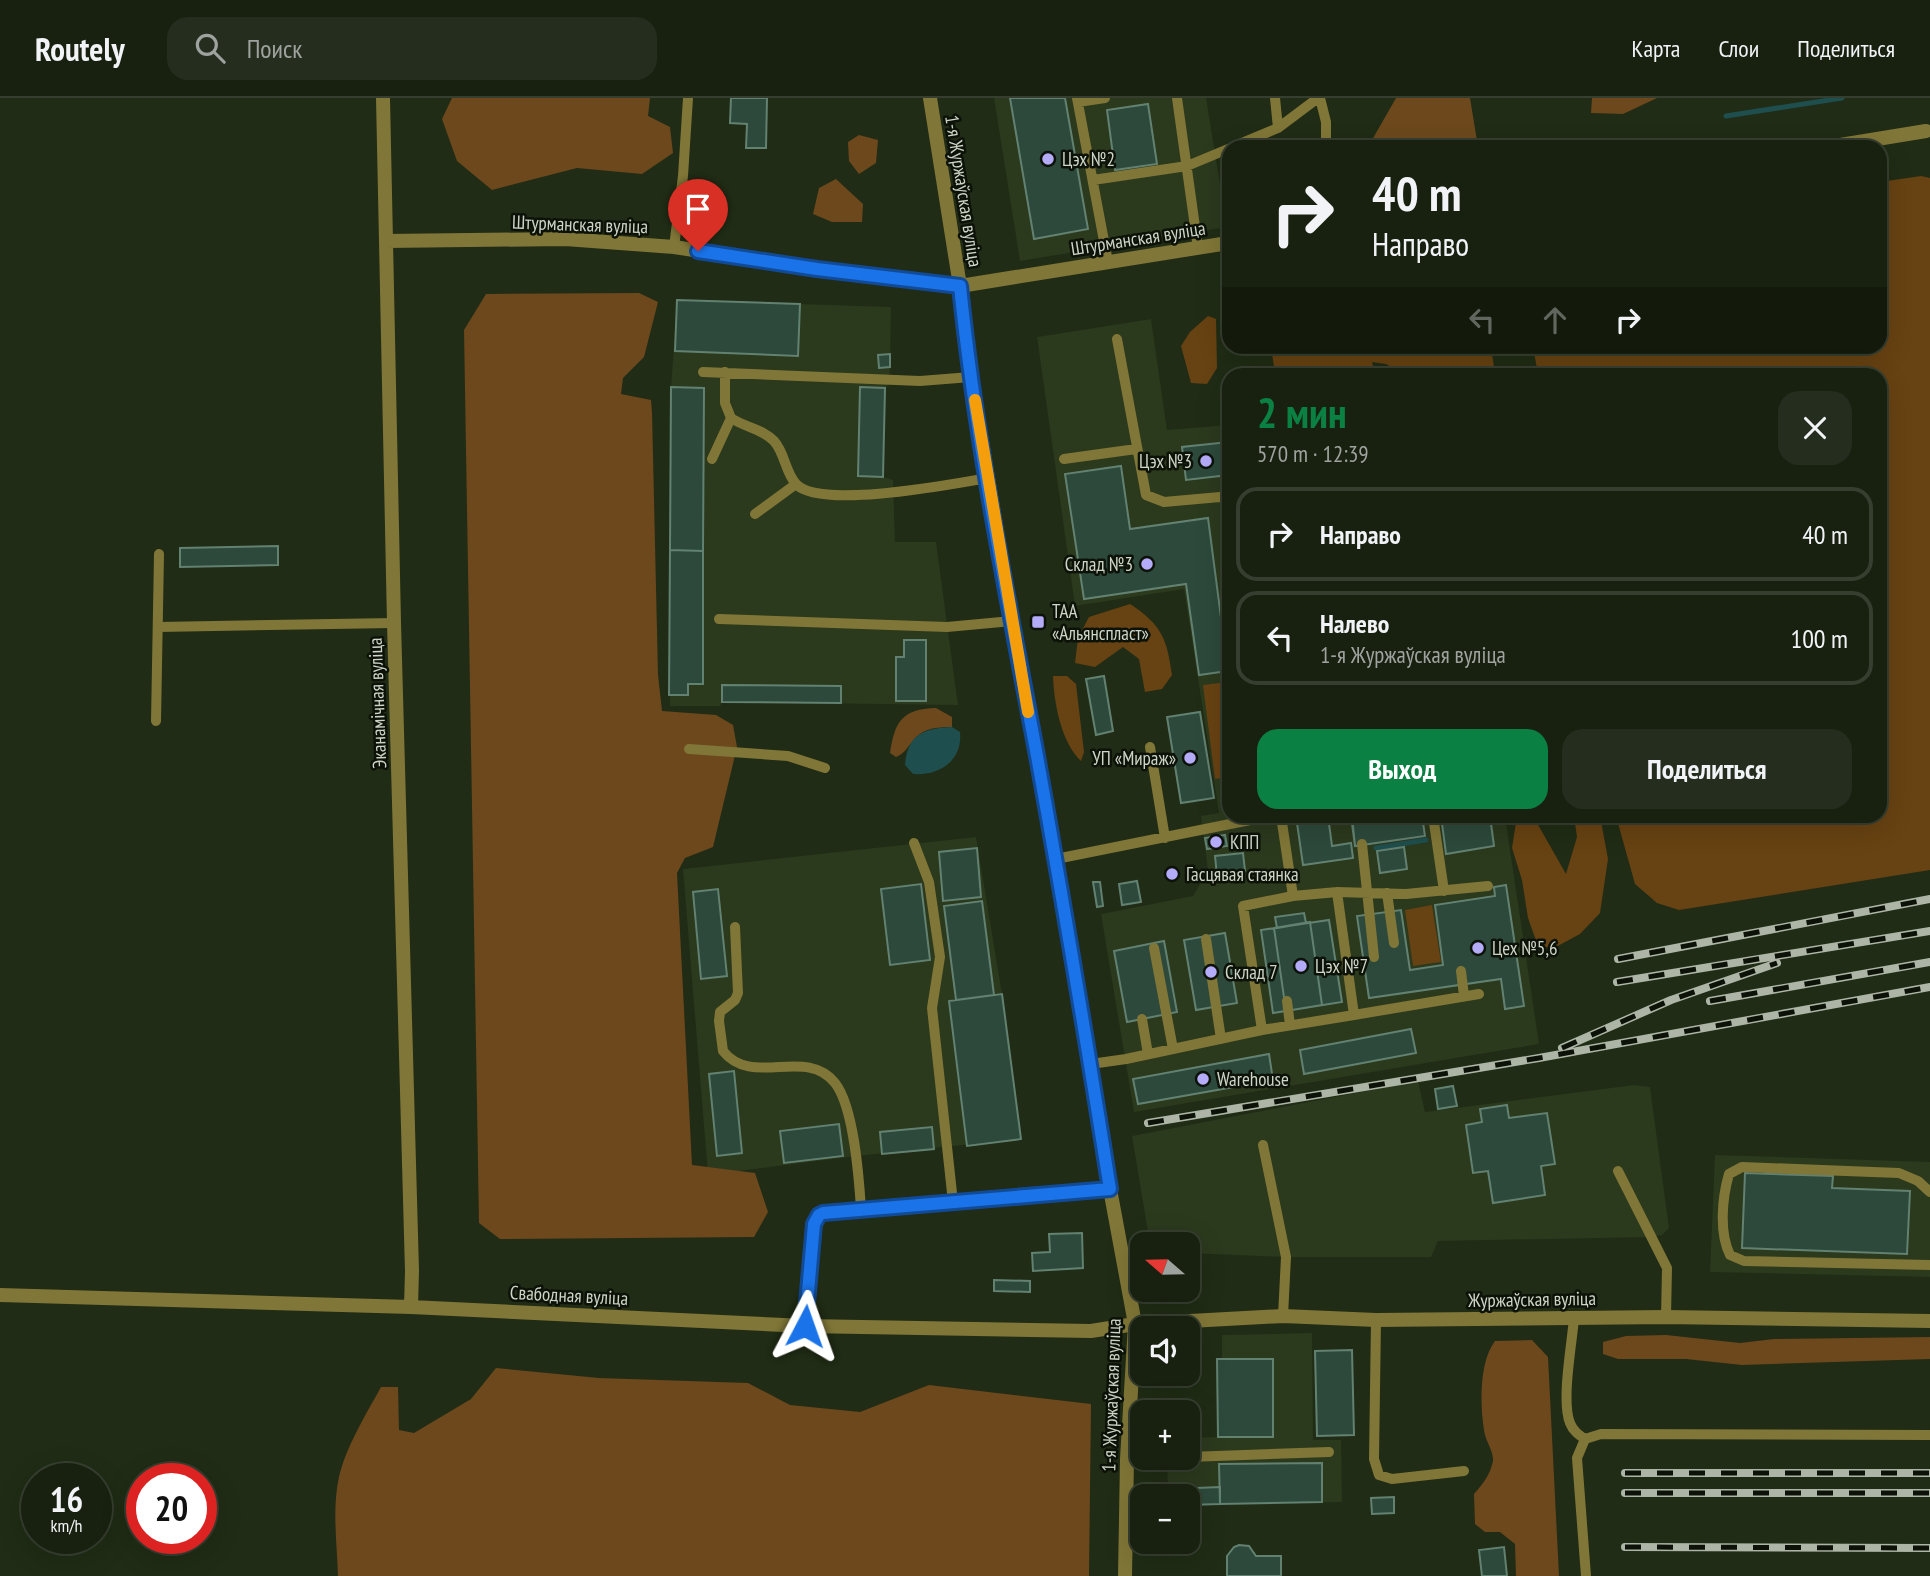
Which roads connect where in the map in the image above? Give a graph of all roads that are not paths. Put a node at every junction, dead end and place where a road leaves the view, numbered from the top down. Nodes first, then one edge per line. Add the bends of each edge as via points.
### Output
1 (383, 98) edge
2 (688, 98) edge
3 (930, 98) edge
4 (1105, 98) edge
5 (1177, 98) edge
6 (1275, 98) edge
7 (1319, 98) edge
8 (1077, 100) edge
9 (1278, 128) junction
10 (1928, 131) edge
11 (1249, 140) edge
12 (1326, 140) edge
13 (1872, 140) edge
14 (1222, 151) edge
15 (1187, 166) junction
16 (1093, 180) junction
17 (386, 241) junction
18 (1222, 244) edge
19 (674, 247) junction
20 (1198, 248) junction
21 (1108, 262) junction
22 (960, 286) junction
23 (1117, 339) dead end
24 (704, 372) dead end
25 (725, 373) junction
26 (971, 377) junction
27 (731, 418) junction
28 (1136, 449) junction
29 (712, 459) dead end
30 (1064, 459) dead end
31 (988, 478) junction
32 (796, 484) junction
33 (1222, 498) edge
34 (755, 514) dead end
35 (159, 554) dead end
36 (719, 619) dead end
37 (1012, 621) junction
38 (394, 623) junction
39 (159, 627) junction
40 (156, 721) dead end
41 (1150, 747) dead end
42 (689, 749) dead end
43 (825, 768) dead end
44 (1236, 823) edge
45 (1283, 823) edge
46 (1434, 823) edge
47 (1165, 838) junction
48 (914, 843) dead end
49 (1362, 845) dead end
50 (1056, 859) junction
51 (1488, 886) dead end
52 (1444, 891) junction
53 (1337, 892) junction
54 (1368, 892) junction
55 (1387, 893) junction
56 (1293, 896) junction
57 (735, 927) dead end
58 (1206, 939) dead end
59 (1394, 943) dead end
60 (1154, 948) dead end
61 (1374, 957) dead end
62 (1461, 971) dead end
63 (1479, 994) dead end
64 (1464, 996) junction
65 (1287, 1001) dead end
66 (1354, 1015) junction
67 (1142, 1019) dead end
68 (1290, 1025) junction
69 (1262, 1030) junction
70 (1221, 1039) junction
71 (1173, 1049) junction
72 (1148, 1054) junction
73 (1090, 1064) junction
74 (1263, 1145) dead end
75 (1618, 1171) dead end
76 (1110, 1189) junction
77 (1930, 1192) edge
78 (953, 1202) junction
79 (861, 1209) junction
80 (1930, 1265) edge
81 (0, 1295) edge
82 (411, 1307) junction
83 (1134, 1316) edge
84 (1283, 1317) junction
85 (1666, 1317) junction
86 (1574, 1318) junction
87 (1200, 1321) edge
88 (1376, 1321) junction
89 (1930, 1321) edge
90 (1130, 1325) edge
91 (805, 1326) junction
92 (1131, 1386) edge
93 (1930, 1435) edge
94 (1585, 1439) junction
95 (1329, 1452) dead end
96 (1200, 1457) edge
97 (1127, 1460) junction
98 (1130, 1460) edge
99 (1464, 1471) dead end
100 (1125, 1576) edge
101 (1586, 1576) edge

1 - 17 street, Эканамічная вуліца
2 - 19 lane
3 - 22 street, 1-я Журжаўская вуліца
4 - 8 lane
5 - 15 lane
6 - 9 lane
7 - 9 lane
7 - 12 lane
8 - 16 lane
9 - 11 lane
10 - 13 street
14 - 15 lane
15 - 16 lane
15 - 20 lane
16 - 21 lane
17 - 19 street, Штурманская вуліца via 565,239
17 - 38 street, Эканамічная вуліца
18 - 20 street, Штурманская вуліца
19 - 22 street, Штурманская вуліца
20 - 21 street, Штурманская вуліца
21 - 22 street, Штурманская вуліца
22 - 26 street, 1-я Журжаўская вуліца
23 - 28 lane
24 - 25 lane
25 - 26 lane via 920,381
25 - 27 lane via 725,403
26 - 31 street, 1-я Журжаўская вуліца
27 - 29 lane
27 - 32 lane via 775,442
28 - 30 lane
28 - 33 lane via 1144,491 1152,499
31 - 32 lane via 881,495 824,493
31 - 37 street, 1-я Журжаўская вуліца
32 - 34 lane
35 - 39 lane
36 - 37 lane via 947,627
37 - 50 street, 1-я Журжаўская вуліца
38 - 39 lane
38 - 82 street, Эканамічная вуліца
39 - 40 lane
41 - 47 lane
42 - 43 lane via 788,756
44 - 47 lane
45 - 56 lane
46 - 52 lane
47 - 50 lane
48 - 78 lane via 929,882 940,957 932,1009
49 - 54 lane
50 - 73 street, 1-я Журжаўская вуліца
51 - 52 lane
52 - 55 lane
53 - 54 lane
53 - 56 lane
53 - 66 lane
54 - 55 lane
54 - 61 lane
55 - 59 lane
56 - 69 lane via 1243,906
57 - 79 lane via 739,985 735,1000 720,1012 723,1051 744,1067 816,1068 836,1084 857,1156
58 - 70 lane
60 - 71 lane
62 - 64 lane
63 - 64 lane
64 - 66 lane
65 - 68 lane
66 - 68 lane
67 - 72 lane
68 - 69 lane
69 - 70 lane
70 - 71 lane
71 - 72 lane
72 - 73 lane
73 - 76 street, 1-я Журжаўская вуліца
74 - 84 lane via 1286,1257
75 - 85 lane via 1667,1268
76 - 78 lane
76 - 83 street, 1-я Журжаўская вуліца
77 - 80 lane via 1899,1173 1742,1167 1729,1174 1724,1191 1724,1244 1730,1255 1744,1261
78 - 79 lane
79 - 91 lane via 823,1213 816,1219
81 - 82 street, Свабодная вуліца
82 - 91 street, Свабодная вуліца
84 - 87 street, Журжаўская вуліца
84 - 88 street, Журжаўская вуліца
85 - 86 street, Журжаўская вуліца
85 - 89 street, Журжаўская вуліца
86 - 88 street, Журжаўская вуліца
86 - 94 lane via 1569,1422
88 - 99 lane via 1374,1459 1379,1475 1392,1479
90 - 91 street, Свабодная вуліца via 1091,1331
92 - 97 street, 1-я Журжаўская вуліца
93 - 94 lane via 1601,1434
94 - 101 lane via 1577,1458
95 - 96 lane
97 - 98 lane
97 - 100 street, 1-я Журжаўская вуліца

